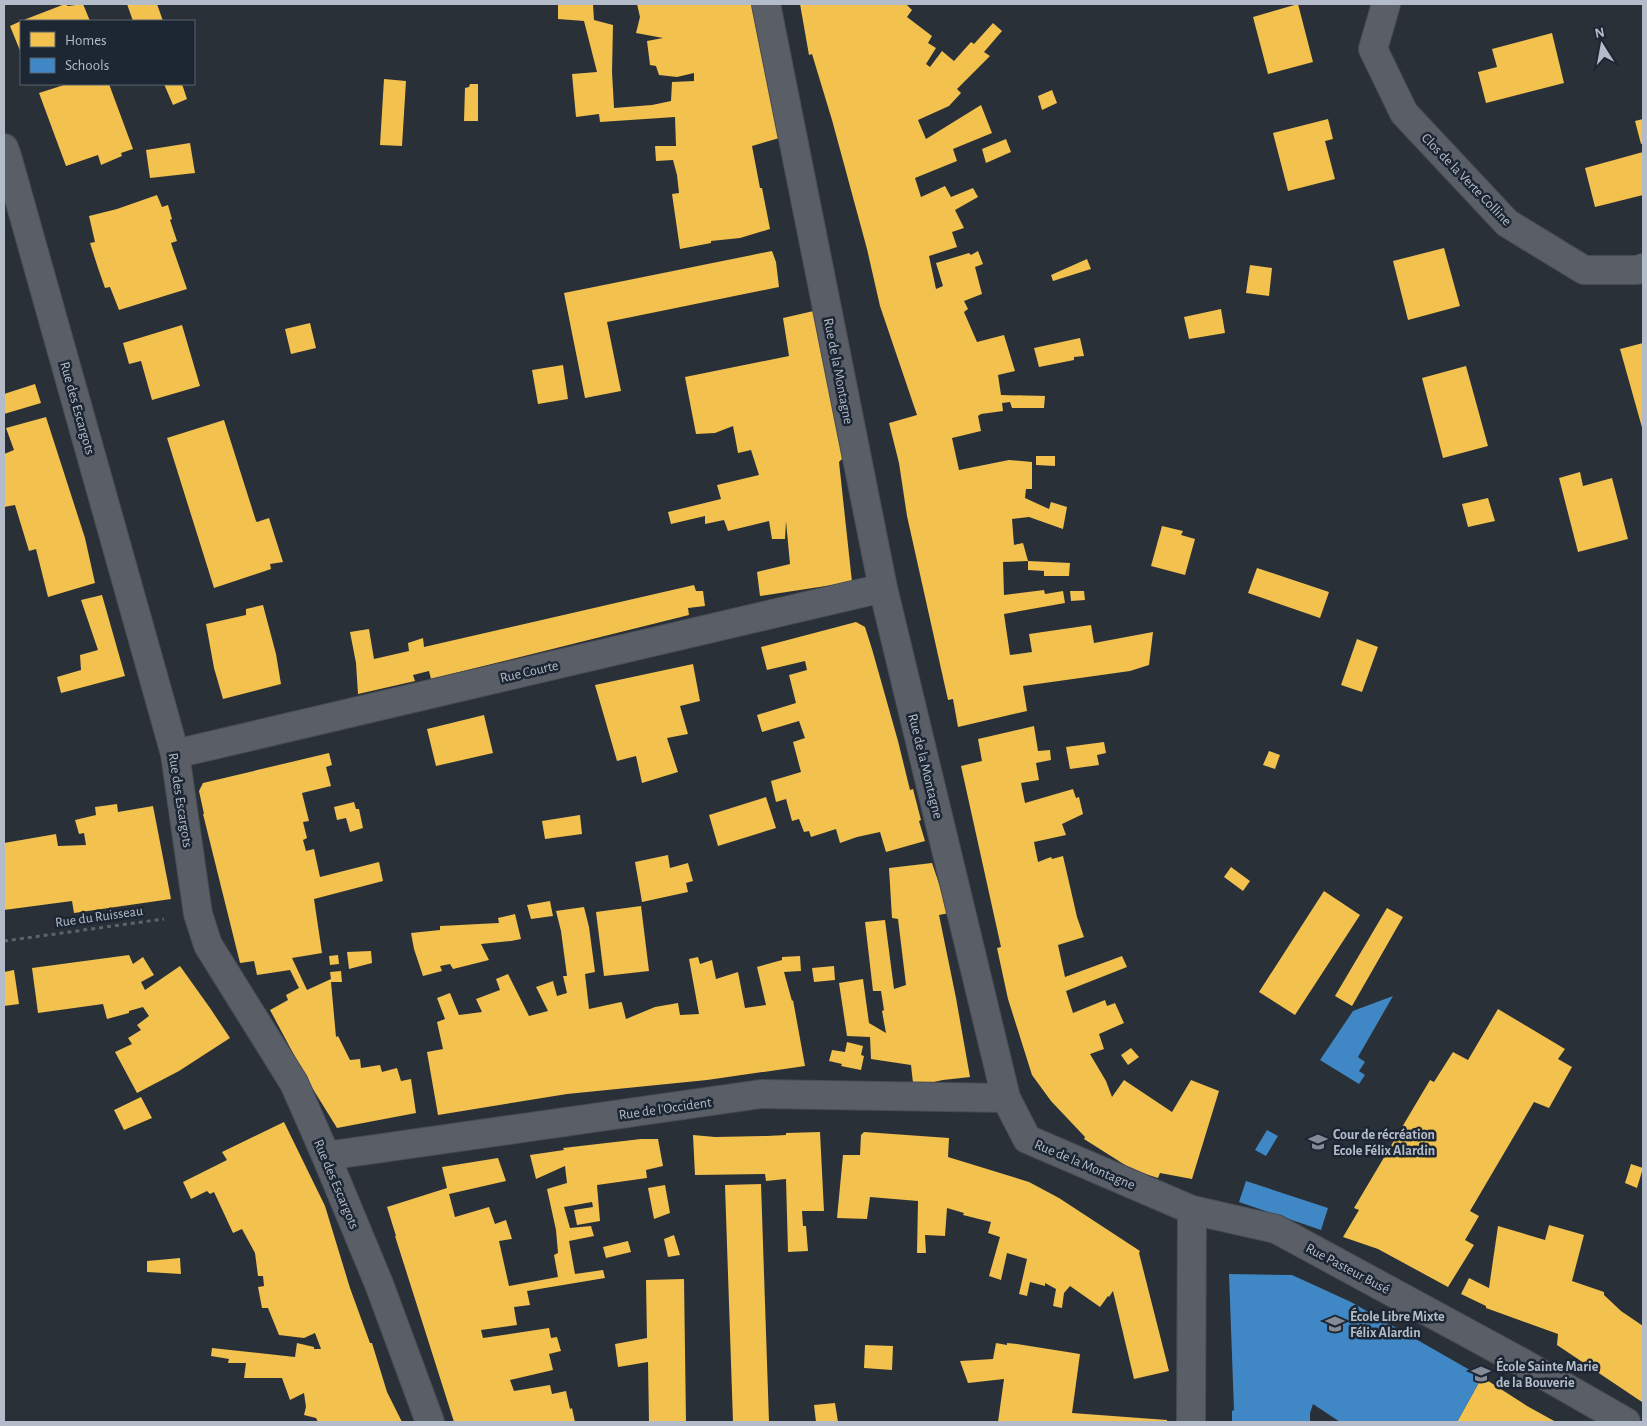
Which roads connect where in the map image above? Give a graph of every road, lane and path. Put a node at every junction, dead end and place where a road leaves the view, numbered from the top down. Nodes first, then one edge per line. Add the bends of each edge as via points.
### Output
1 (766, 4) edge
2 (1386, 4) edge
3 (4, 148) edge
4 (1643, 268) edge
5 (883, 588) junction
6 (175, 754) junction
7 (198, 914) junction
8 (4, 941) edge
9 (1006, 1098) junction
10 (326, 1156) junction
11 (1192, 1210) junction
12 (430, 1422) edge
13 (1191, 1422) edge
14 (1626, 1422) edge

1 - 5 street, Rue de la Montagne
2 - 4 street, Clos de la Verte Colline via 1372,49 1404,113 1507,223 1584,270
3 - 6 street, Rue des Escargots
5 - 6 street, Rue Courte
5 - 9 street, Rue de la Montagne
6 - 7 street, Rue des Escargots
7 - 8 path, Rue du Ruisseau
7 - 10 street, Rue des Escargots via 208,945 294,1083
9 - 10 street, Rue de l'Occident via 761,1094
9 - 11 street, Rue de la Montagne via 1027,1139
10 - 12 street, Rue des Escargots via 379,1284
11 - 13 street
11 - 14 street, Rue Pasteur Busé via 1276,1229

